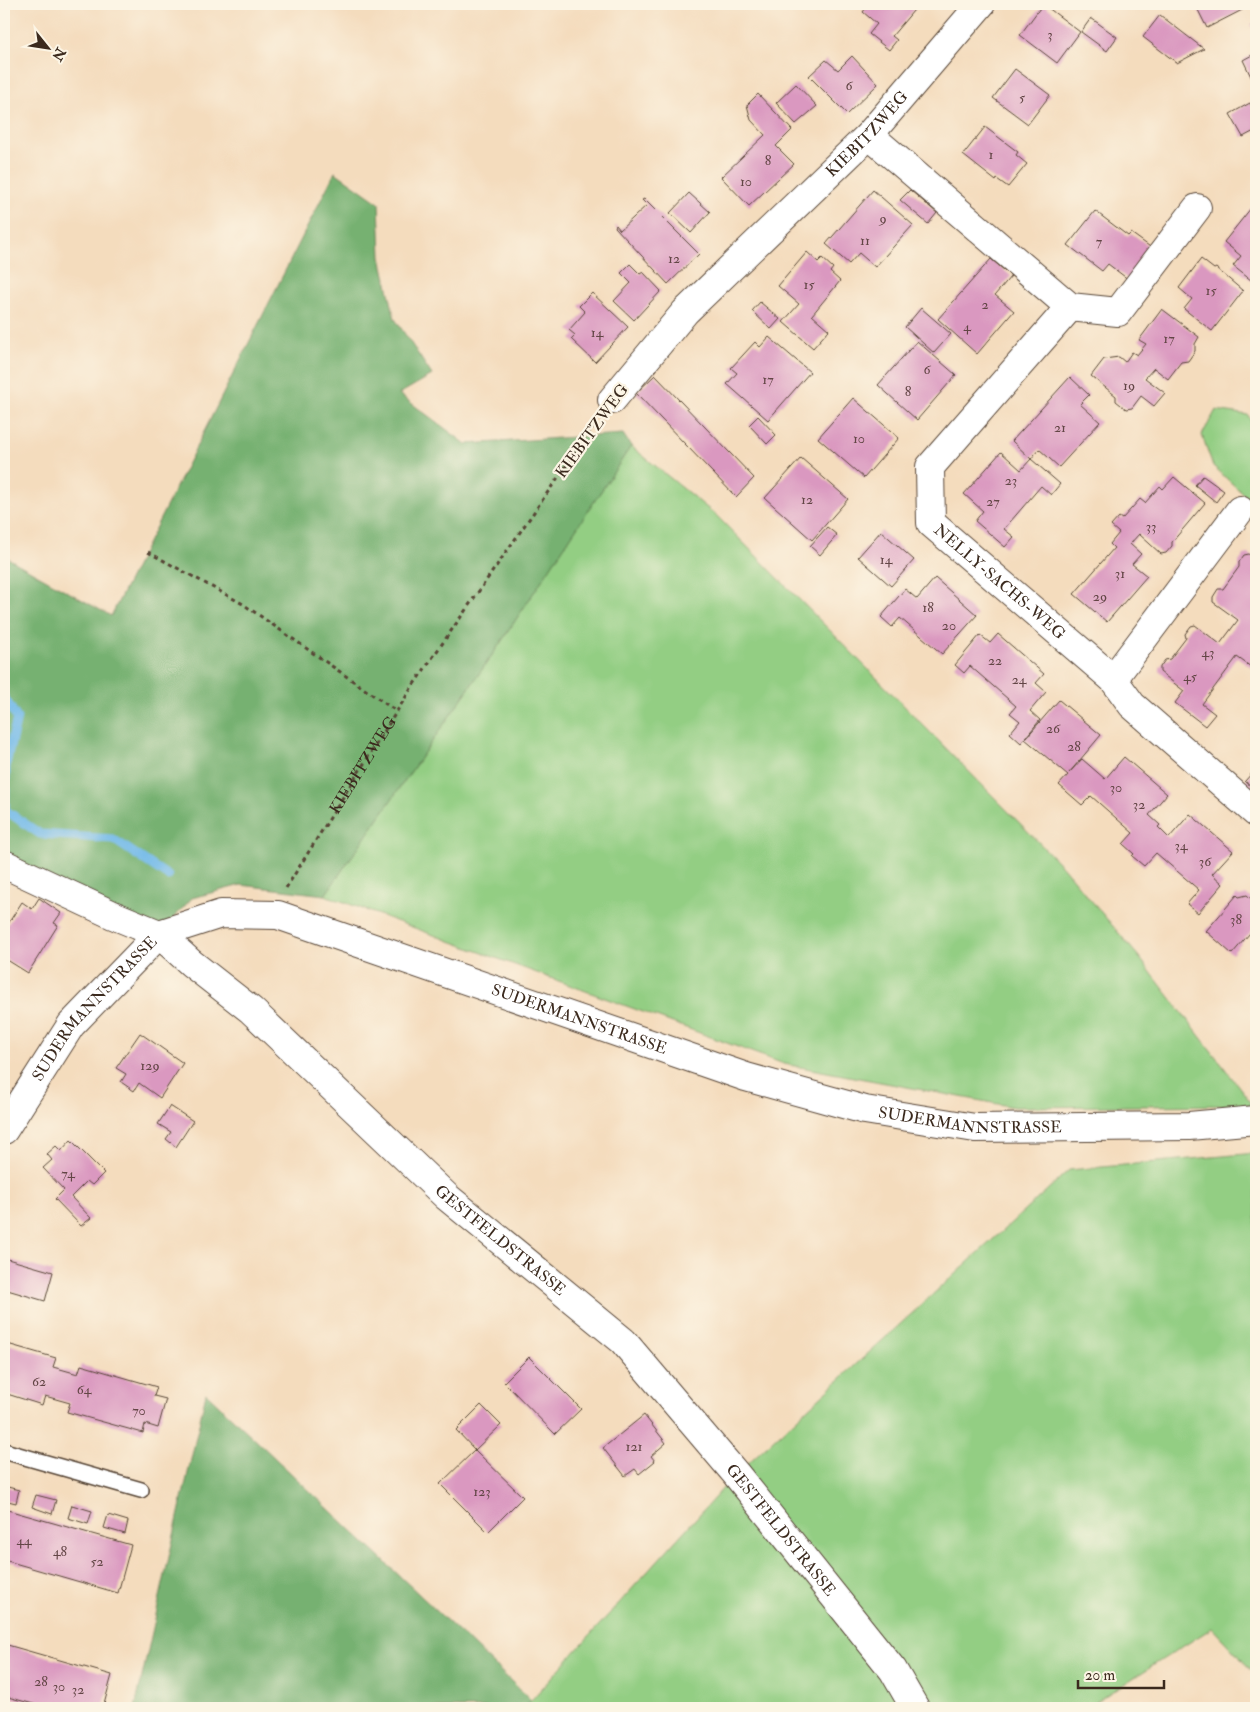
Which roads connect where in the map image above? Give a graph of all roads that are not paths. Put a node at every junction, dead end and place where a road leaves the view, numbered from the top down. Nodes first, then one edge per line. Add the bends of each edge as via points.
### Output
1 (981, 4) edge
2 (869, 134) junction
3 (1197, 208) dead end
4 (1070, 307) junction
5 (612, 400) road end
6 (1240, 510) dead end
7 (1113, 678) junction
8 (1256, 813) edge
9 (4, 864) edge
10 (159, 934) junction
11 (1256, 1120) edge
12 (4, 1130) edge
13 (4, 1451) edge
14 (141, 1490) dead end
15 (915, 1708) edge

1 - 2 street, KIEBITZWEG
2 - 4 street
2 - 5 street, KIEBITZWEG via 685,312
3 - 4 street via 1118,312
4 - 7 street, NELLY-SACHS-WEG via 930,467 931,523
6 - 7 street
7 - 8 street, NELLY-SACHS-WEG via 1132,705
9 - 10 street, GESTFELDSTRASSE
10 - 11 street, SUDERMANNSTRASSE via 221,914 278,916 746,1077 865,1110 974,1128 1189,1126
10 - 12 street, SUDERMANNSTRASSE via 71,1025
10 - 15 street, GESTFELDSTRASSE via 251,1010 446,1197 623,1342 736,1474 887,1663
13 - 14 lane

